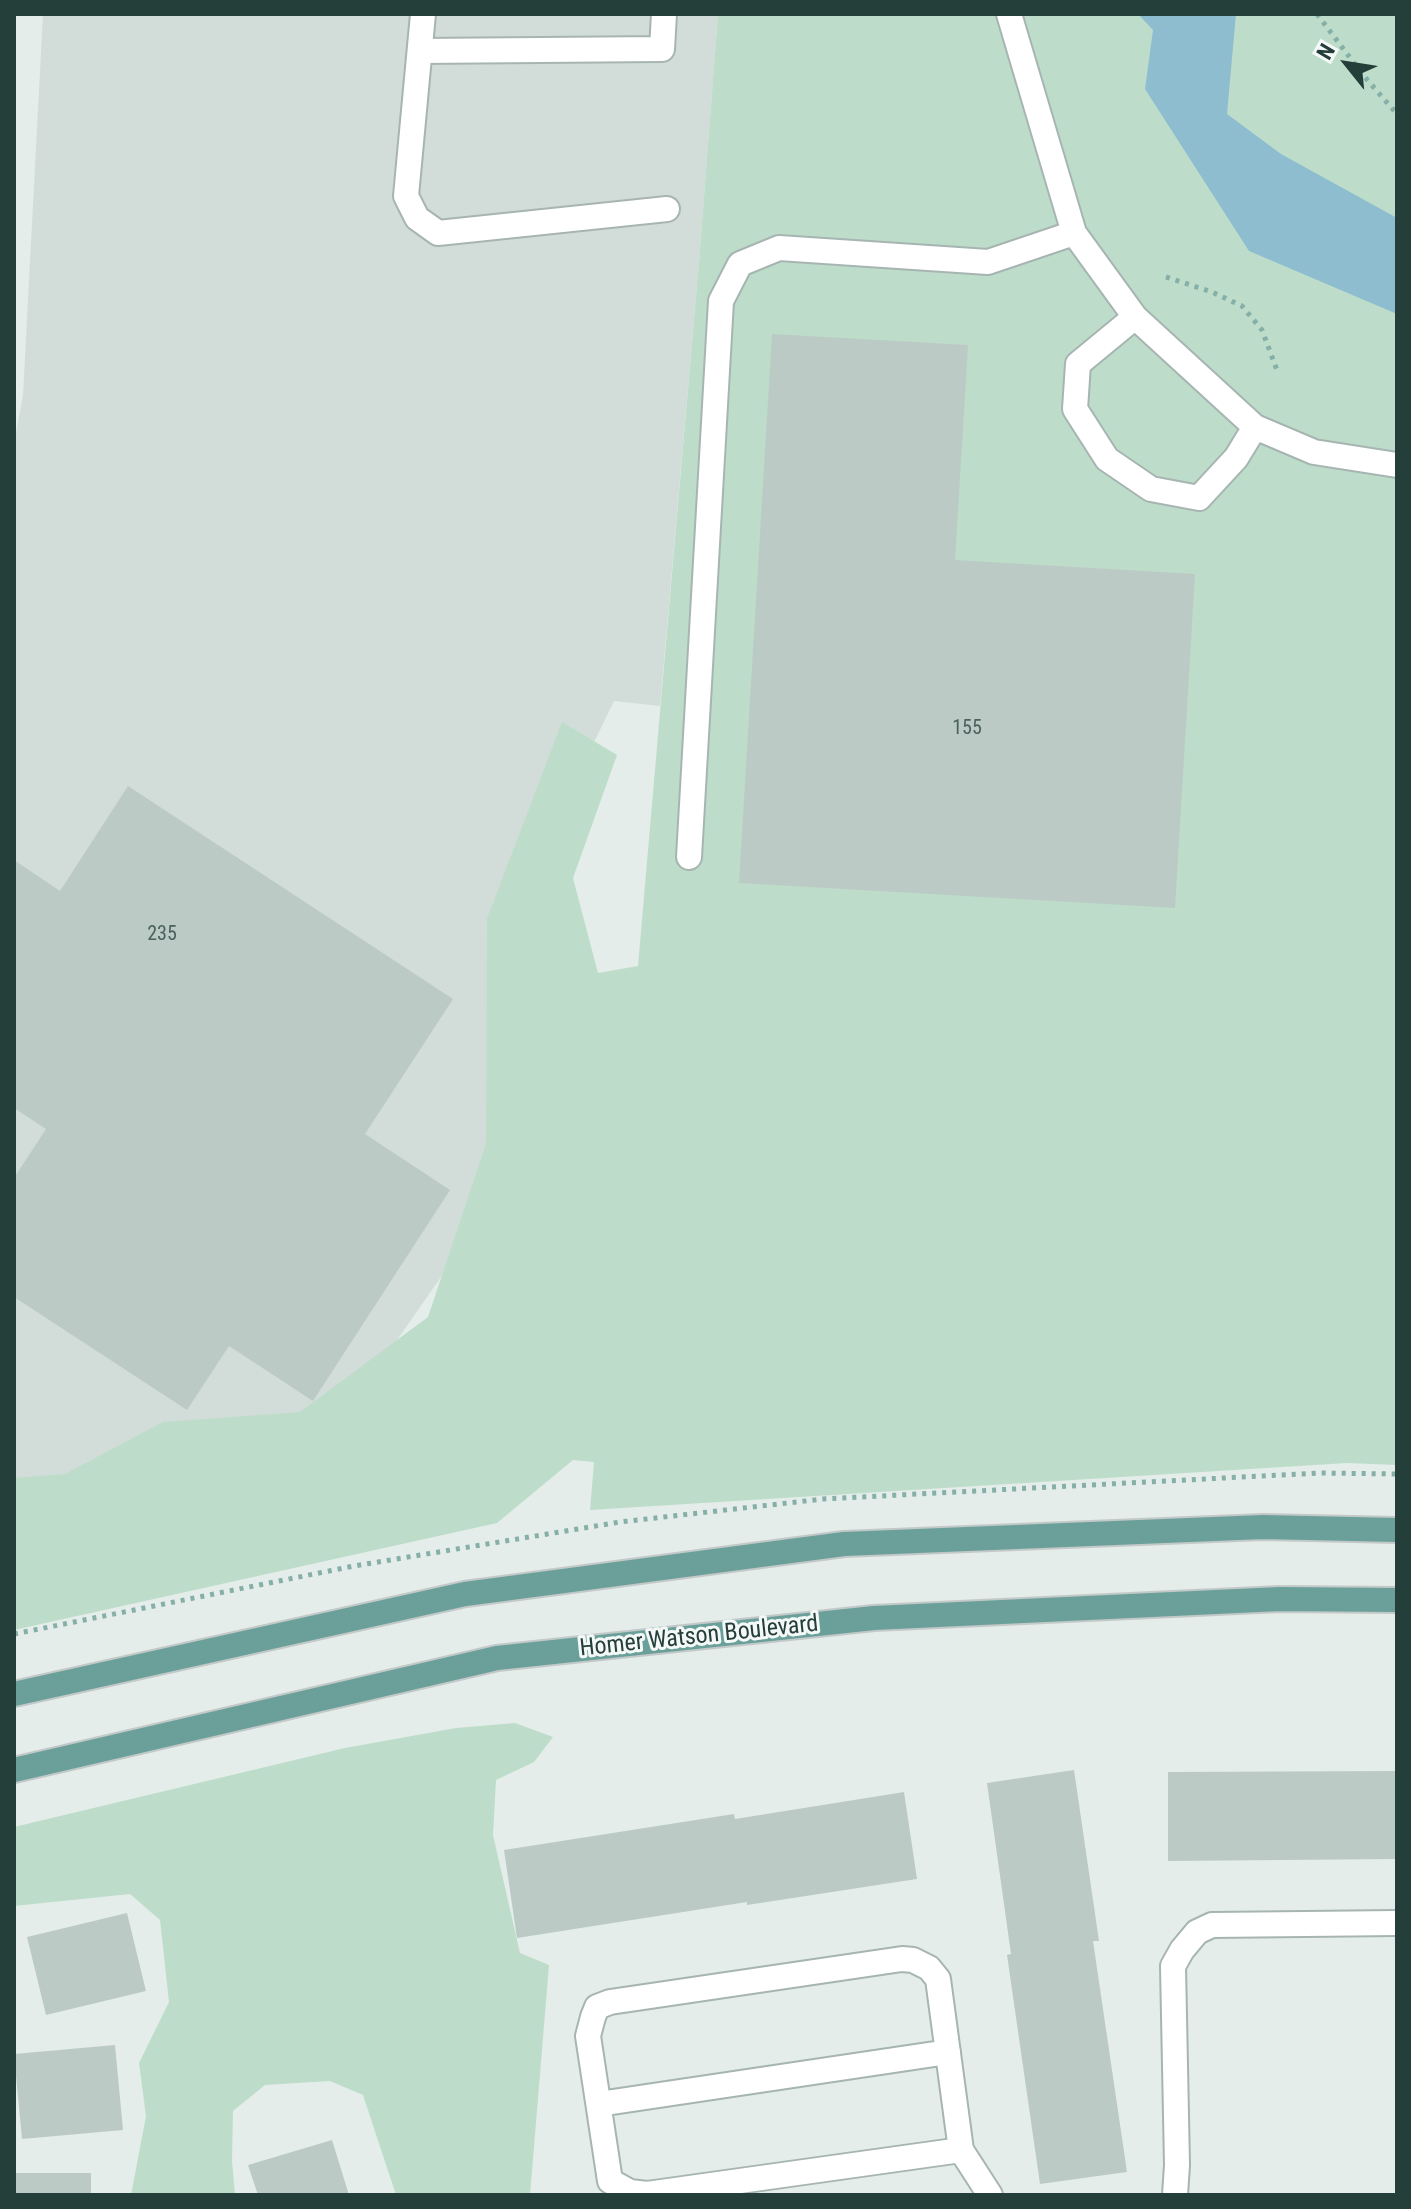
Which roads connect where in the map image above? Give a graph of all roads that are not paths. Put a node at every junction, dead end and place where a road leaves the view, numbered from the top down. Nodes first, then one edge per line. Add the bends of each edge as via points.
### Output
1 (423, 14) edge
2 (664, 14) edge
3 (1009, 14) edge
4 (420, 51) junction
5 (667, 209) dead end
6 (1074, 233) junction
7 (1135, 317) junction
8 (1255, 427) junction
9 (1397, 465) edge
10 (689, 857) dead end
11 (1397, 1530) edge
12 (1397, 1600) edge
13 (14, 1694) edge
14 (14, 1770) edge
15 (1397, 1923) edge
16 (948, 2052) junction
17 (599, 2104) junction
18 (961, 2150) junction
19 (990, 2195) edge
20 (1175, 2195) edge

1 - 4 lane
2 - 4 lane via 662,49
3 - 6 lane
4 - 5 lane via 406,196 417,218 438,233
6 - 7 lane
6 - 10 lane via 988,262 779,248 740,264 721,301
7 - 8 lane
7 - 8 lane via 1078,364 1075,409 1107,459 1151,489 1199,498 1236,458
8 - 9 lane via 1314,452
11 - 13 main road via 1263,1527 844,1544 465,1594
12 - 14 main road, Homer Watson Boulevard via 1280,1599 874,1618 497,1658
15 - 20 lane via 1212,1925 1197,1932 1182,1950 1173,1966
16 - 17 lane
16 - 17 lane via 938,1979 913,1960 656,1995 597,2007 588,2036
16 - 18 lane
17 - 18 lane via 610,2181 630,2192 647,2194
18 - 19 lane

